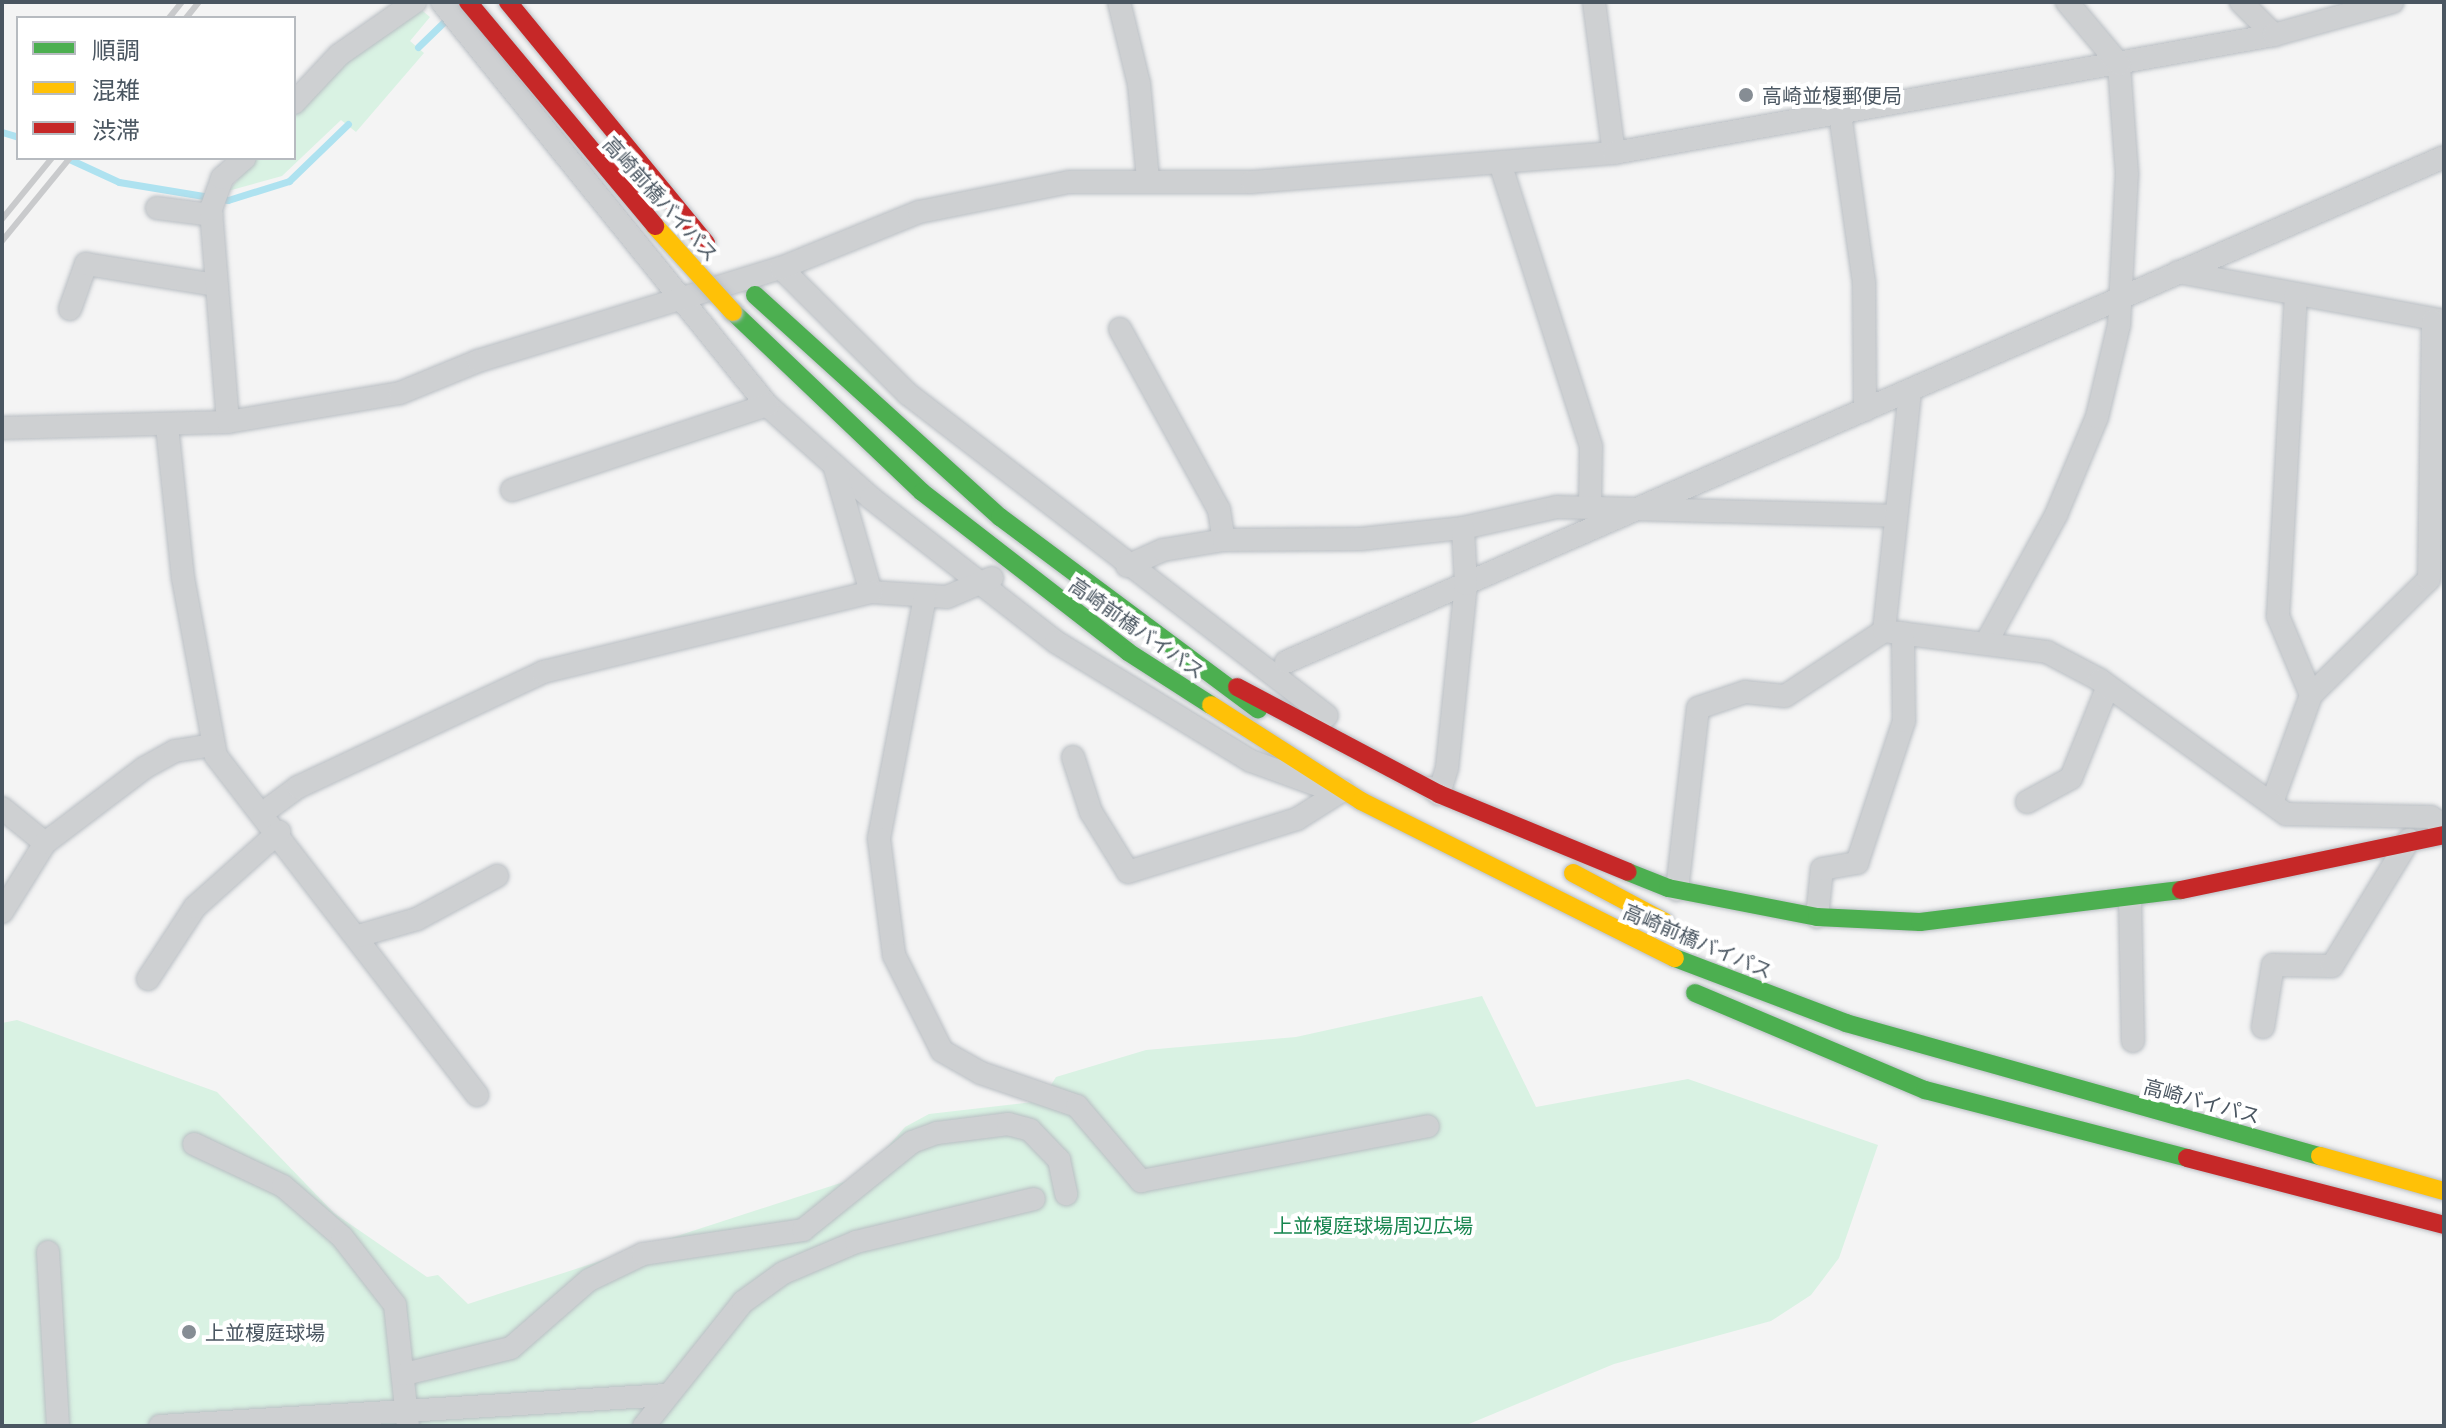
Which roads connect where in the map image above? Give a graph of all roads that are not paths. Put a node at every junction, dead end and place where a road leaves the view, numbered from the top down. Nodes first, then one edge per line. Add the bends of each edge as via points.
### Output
1 (415, 2) edge
2 (442, 2) edge
3 (468, 2) edge
4 (508, 2) edge
5 (1594, 2) edge
6 (2067, 2) edge
7 (2241, 2) edge
8 (2392, 2) edge
9 (1122, 3) edge
10 (2274, 35) junction
11 (2119, 64) junction
12 (296, 101) edge
13 (1840, 114) junction
14 (1614, 153) junction
15 (2444, 157) edge
16 (244, 160) edge
17 (1500, 163) junction
18 (1148, 179) junction
19 (213, 204) junction
20 (157, 208) dead end
21 (781, 268) junction
22 (2178, 272) junction
23 (216, 285) junction
24 (2296, 295) junction
25 (2121, 296) junction
26 (682, 300) junction
27 (70, 309) dead end
28 (2438, 321) edge
29 (1120, 329) dead end
30 (1910, 390) junction
31 (767, 405) junction
32 (1865, 410) junction
33 (228, 422) junction
34 (167, 426) junction
35 (2, 428) edge
36 (834, 464) junction
37 (512, 490) dead end
38 (1590, 507) junction
39 (1644, 508) junction
40 (1892, 516) junction
41 (1463, 528) junction
42 (1224, 540) junction
43 (1127, 566) junction
44 (989, 580) junction
45 (1466, 584) junction
46 (871, 592) junction
47 (925, 597) junction
48 (1893, 632) junction
49 (1986, 643) junction
50 (1286, 662) dead end
51 (1209, 671) junction
52 (2108, 686) junction
53 (2311, 695) junction
54 (214, 745) junction
55 (1073, 757) dead end
56 (1343, 790) junction
57 (1439, 794) junction
58 (2273, 800) junction
59 (2027, 802) dead end
60 (2, 808) edge
61 (264, 812) junction
62 (2444, 826) edge
63 (279, 832) junction
64 (2444, 835) edge
65 (2410, 839) junction
66 (45, 843) junction
67 (497, 876) dead end
68 (1677, 890) junction
69 (1541, 895) junction
70 (2130, 901) junction
71 (2, 912) edge
72 (1817, 917) junction
73 (358, 936) junction
74 (1650, 970) dead end
75 (148, 979) dead end
76 (1676, 983) dead end
77 (2263, 1027) dead end
78 (2133, 1041) dead end
79 (2015, 1048) dead end
80 (1948, 1054) joint
81 (477, 1095) dead end
82 (1428, 1126) dead end
83 (194, 1144) dead end
84 (2444, 1169) edge
85 (2444, 1191) edge
86 (1066, 1194) dead end
87 (1034, 1199) dead end
88 (2441, 1226) edge
89 (48, 1252) dead end
90 (405, 1374) junction
91 (667, 1395) junction
92 (407, 1418) edge
93 (58, 1426) edge
94 (160, 1426) edge
95 (644, 1426) edge

1 - 12 street via 339,55
2 - 26 street
3 - 56 highway, 高崎前橋バイパス, bridge via 600,166 733,312 922,492 1060,602
4 - 51 highway, 高崎前橋バイパス, bridge via 755,295 1000,517
5 - 14 street
6 - 11 street
7 - 10 street
8 - 10 street
9 - 18 street via 1139,84
10 - 11 street
11 - 13 street
11 - 25 street via 2127,174
13 - 14 street
13 - 32 street via 1864,283
14 - 17 street
15 - 22 street
16 - 19 street
17 - 18 street via 1252,182
17 - 38 street via 1591,447
18 - 21 street via 1069,182 919,212
19 - 20 street
19 - 23 street
21 - 26 street
21 - 43 street via 1043,517
22 - 24 street
22 - 25 street
23 - 27 street via 86,264
23 - 33 street
24 - 28 street
24 - 53 street via 2278,616
25 - 30 street
25 - 49 street via 2097,417 2056,515
26 - 31 street
26 - 33 street via 478,361 400,393
28 - 53 street via 2429,579
29 - 42 street via 1219,510
30 - 32 street
30 - 40 street
31 - 36 street
31 - 37 street
32 - 39 street
33 - 34 street
34 - 35 street
34 - 54 street via 183,578
36 - 44 street
36 - 46 street
38 - 39 street
38 - 41 street via 1557,507
39 - 40 street
39 - 45 street
40 - 48 street
41 - 42 street
41 - 45 street
42 - 43 street via 1163,550
43 - 57 street
44 - 47 street
44 - 56 street via 1056,642 1205,736 1292,780
45 - 50 street
45 - 57 street
46 - 47 street
46 - 61 street via 543,672 298,787
47 - 82 street via 879,839 894,955 942,1051 981,1073 1077,1106 1141,1181
48 - 49 street
48 - 68 street via 1785,696 1745,692 1698,708
48 - 72 street via 1904,721 1857,863 1822,869
49 - 52 street via 2047,652
51 - 57 highway
51 - 57 highway, 高崎前橋バイパス via 1397,795 1574,887 1672,925
52 - 58 street
52 - 59 street via 2071,778
53 - 58 street
54 - 61 street via 226,778
54 - 66 street via 175,751 144,768
55 - 56 street via 1091,812 1128,872 1297,819
56 - 69 highway, 高崎前橋バイパス
57 - 68 highway
58 - 62 street via 2286,814 2431,817
60 - 66 street
61 - 63 street
63 - 73 street
63 - 75 street via 195,907
64 - 65 highway
65 - 70 highway
65 - 77 street via 2332,966 2276,962
66 - 71 street
67 - 73 street via 417,919
68 - 72 highway
69 - 74 highway via 1591,936
69 - 80 highway, 高崎前橋バイパス via 1759,992
70 - 72 highway via 1920,922
70 - 78 street
73 - 81 street
76 - 88 highway via 1925,1090
79 - 84 highway, 高崎バイパス
80 - 85 highway, 高崎バイパス
83 - 90 street via 283,1186 342,1237 395,1305
86 - 90 street via 1059,1160 1030,1130 1008,1124 937,1133 912,1142 803,1230 643,1254 589,1280 511,1348
87 - 91 street via 823,1252 743,1302
89 - 93 street
90 - 92 street
91 - 92 street
91 - 95 street
92 - 94 street

